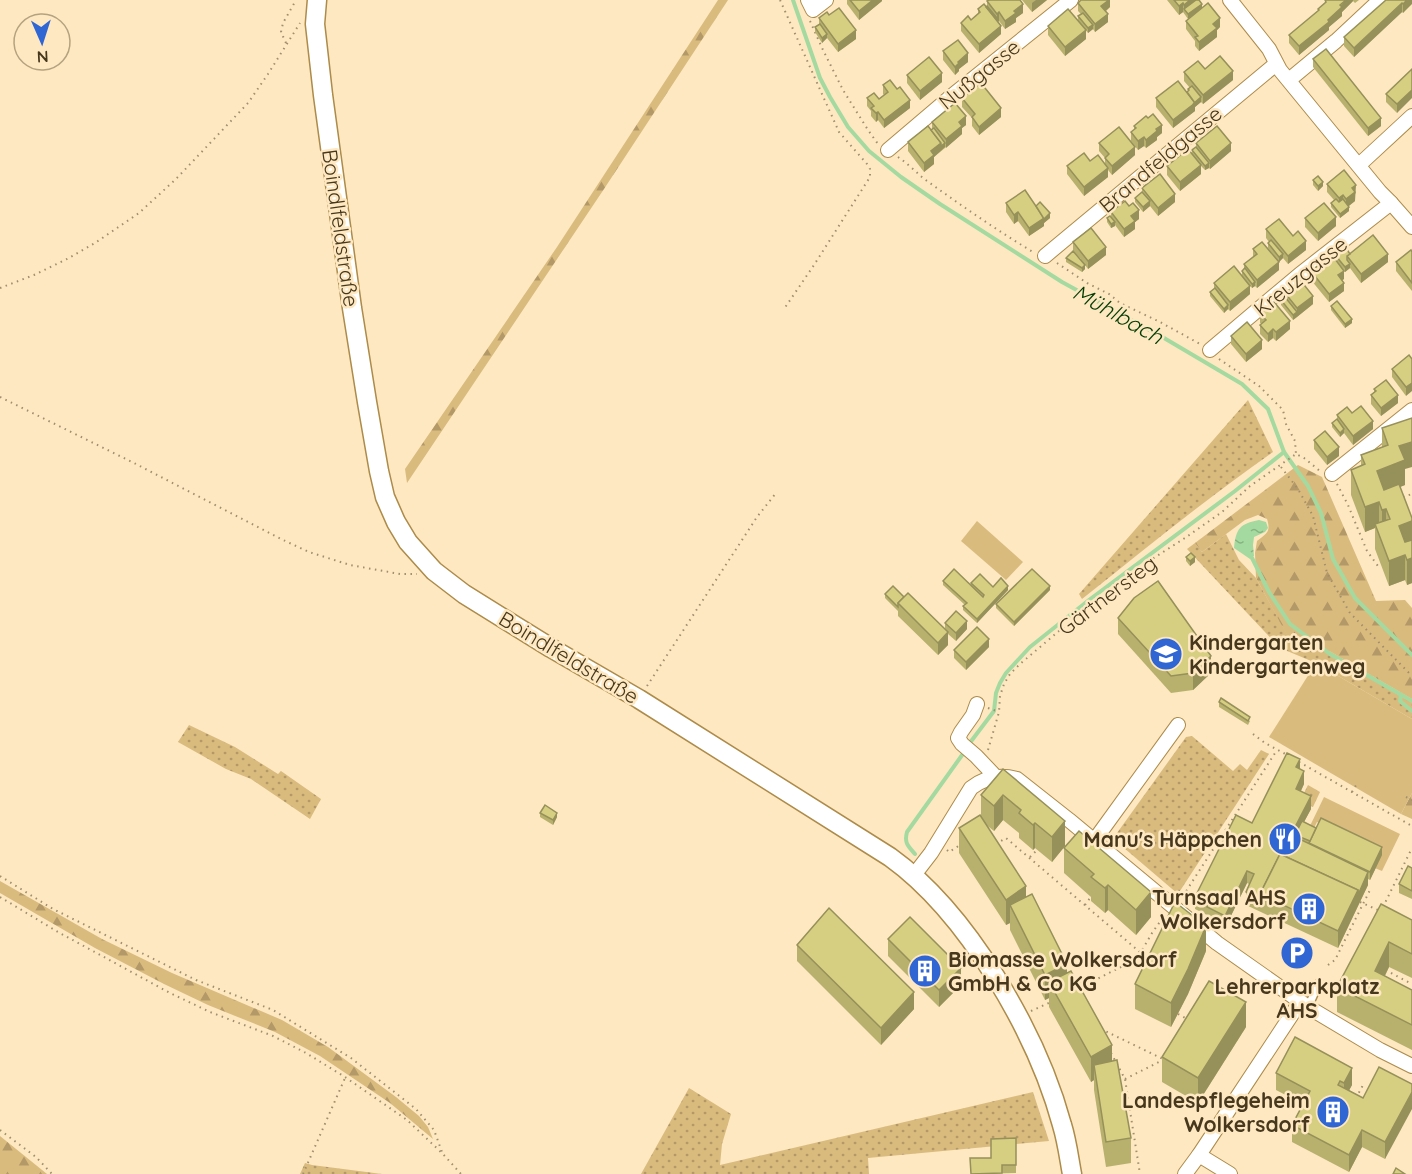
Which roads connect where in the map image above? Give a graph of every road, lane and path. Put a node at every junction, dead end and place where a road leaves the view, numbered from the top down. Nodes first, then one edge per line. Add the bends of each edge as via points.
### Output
1 (296, 0) edge
2 (780, 0) edge
3 (808, 0) edge
4 (826, 0) edge
5 (1071, 0) edge
6 (1230, 0) edge
7 (1380, 0) edge
8 (316, 5) edge
9 (286, 44) junction
10 (1276, 64) junction
11 (1289, 80) junction
12 (1412, 116) edge
13 (888, 150) dead end
14 (1359, 165) junction
15 (1391, 202) junction
16 (1412, 227) edge
17 (1045, 256) dead end
18 (0, 288) edge
19 (784, 309) dead end
20 (1210, 350) dead end
21 (0, 397) edge
22 (1412, 410) edge
23 (1281, 466) junction
24 (1332, 474) junction
25 (776, 493) dead end
26 (1412, 494) edge
27 (1402, 498) edge
28 (1381, 565) edge
29 (435, 571) junction
30 (1412, 676) edge
31 (639, 699) junction
32 (982, 706) joint
33 (999, 712) junction
34 (1178, 725) dead end
35 (1253, 734) dead end
36 (1277, 750) junction
37 (980, 760) junction
38 (995, 776) junction
39 (1358, 782) dead end
40 (1352, 792) junction
41 (1406, 797) dead end
42 (1412, 801) edge
43 (1412, 826) edge
44 (1094, 841) junction
45 (966, 842) edge
46 (936, 844) junction
47 (991, 846) edge
48 (1412, 848) edge
49 (1034, 849) dead end
50 (1030, 858) junction
51 (914, 875) junction
52 (0, 876) edge
53 (1370, 890) dead end
54 (0, 897) edge
55 (1093, 900) dead end
56 (1362, 903) junction
57 (1084, 905) junction
58 (1173, 907) junction
59 (1141, 953) junction
60 (1328, 965) dead end
61 (1391, 973) dead end
62 (1071, 983) edge
63 (1319, 983) dead end
64 (1412, 984) edge
65 (1083, 986) junction
66 (1076, 990) edge
67 (1058, 999) edge
68 (1304, 1005) junction
69 (1178, 1014) dead end
70 (1018, 1018) junction
71 (1189, 1020) edge
72 (1101, 1035) edge
73 (1110, 1052) edge
74 (1412, 1066) edge
75 (345, 1077) junction
76 (1125, 1079) junction
77 (1363, 1085) dead end
78 (1355, 1101) edge
79 (0, 1131) edge
80 (443, 1154) junction
81 (1199, 1155) junction
82 (51, 1174) edge
83 (303, 1174) edge
84 (461, 1174) edge
85 (1072, 1174) edge
86 (1140, 1174) edge
87 (1185, 1174) edge
88 (1230, 1174) edge

1 - 9 path via 283,23 281,32
2 - 19 path via 839,132 870,169 870,177
3 - 4 street via 813,10
5 - 13 street, Nußgasse
6 - 10 street via 1269,49
7 - 11 street
8 - 9 path
8 - 29 street, Boindlfeldstraße via 332,166 378,471 396,522 408,542
9 - 18 path via 248,103 139,213 67,259
10 - 11 street
10 - 17 street, Brandfeldgasse
11 - 14 street
12 - 14 street
14 - 15 street
15 - 16 street
15 - 20 street, Kreuzgasse
21 - 29 path via 309,552 350,565 400,574
22 - 24 street
23 - 24 path, Gärtnersteg via 1296,454 1324,473
23 - 30 path via 1313,516 1327,573 1350,614
23 - 33 path, Gärtnersteg via 1143,565 1020,664 1004,684
24 - 28 path via 1367,551
25 - 31 path
26 - 27 path
29 - 31 street, Boindlfeldstraße via 495,614
31 - 51 street, Boindlfeldstraße
32 - 33 path
32 - 37 street via 958,738
33 - 37 path, Gärtnersteg
34 - 44 street
35 - 36 path
36 - 40 path
36 - 58 path
37 - 38 street
38 - 44 street via 1017,779
38 - 46 street via 971,788
39 - 40 path
40 - 43 path
41 - 42 path
44 - 58 street
45 - 46 path via 949,852
46 - 51 street
47 - 50 path via 1006,838
48 - 56 path via 1380,912
49 - 50 path
50 - 57 path
51 - 70 street, Boindlfeldstraße via 965,933
52 - 80 path via 53,909 196,980 273,1010 341,1052 416,1108 434,1130
53 - 56 path
54 - 75 path via 170,993 273,1036
55 - 57 path via 1090,898
56 - 60 path via 1335,960
57 - 59 path
58 - 59 path
58 - 68 street
59 - 65 path via 1137,959
61 - 64 path
62 - 65 path via 1079,979
63 - 68 lane
65 - 66 path
67 - 70 path
68 - 74 street
68 - 81 street via 1275,1038
69 - 71 path
70 - 85 street, Boindlfeldstraße via 1055,1102
72 - 76 path via 1096,1026 1164,1060
73 - 76 path
75 - 80 path via 407,1120
75 - 83 path
76 - 86 path
77 - 78 path
79 - 82 path via 36,1157
80 - 84 path
81 - 87 street
81 - 88 street

